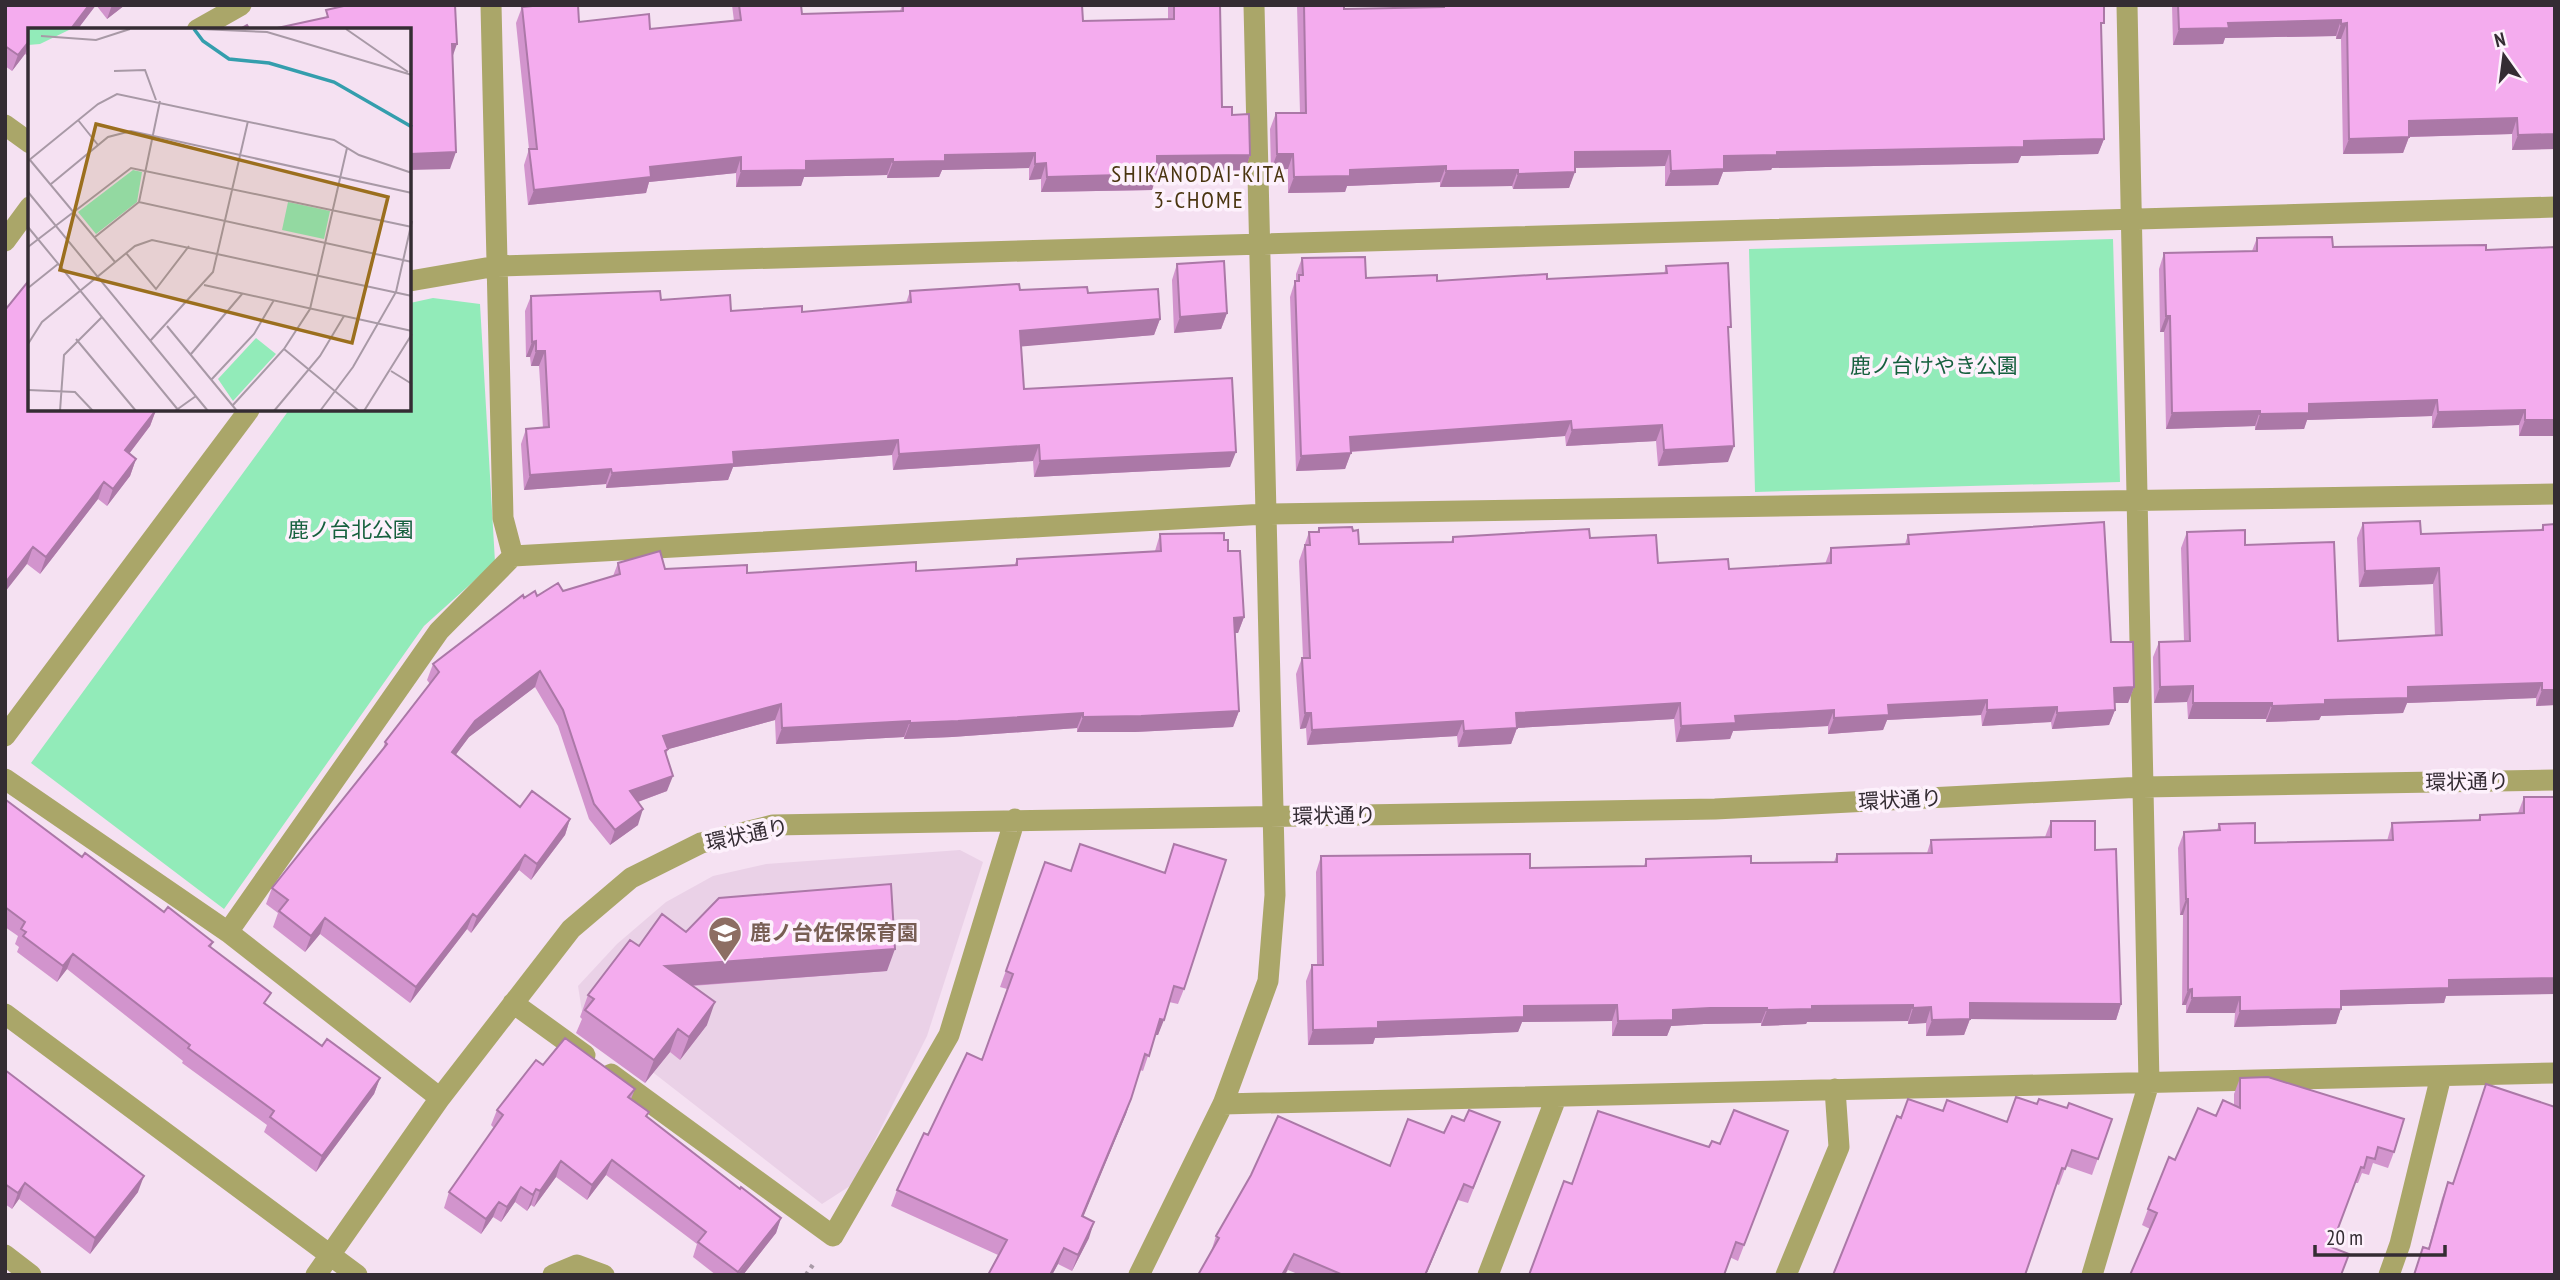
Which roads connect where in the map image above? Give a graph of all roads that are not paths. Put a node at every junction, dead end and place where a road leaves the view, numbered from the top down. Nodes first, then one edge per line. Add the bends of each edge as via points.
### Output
1 (241, 5) edge
2 (491, 5) edge
3 (1254, 5) edge
4 (2127, 5) edge
5 (201, 28) edge
6 (5, 125) edge
7 (28, 142) edge
8 (2555, 207) edge
9 (28, 210) edge
10 (2132, 220) junction
11 (5, 241) edge
12 (1259, 243) junction
13 (497, 266) junction
14 (411, 281) edge
15 (247, 411) edge
16 (2555, 494) edge
17 (2137, 500) junction
18 (1266, 514) junction
19 (513, 555) junction
20 (5, 736) edge
21 (5, 779) edge
22 (2555, 780) edge
23 (2143, 787) junction
24 (1273, 817) junction
25 (1015, 819) junction
26 (228, 932) junction
27 (513, 1003) junction
28 (5, 1014) edge
29 (2555, 1073) edge
30 (2441, 1076) junction
31 (2149, 1083) junction
32 (1835, 1089) junction
33 (440, 1098) junction
34 (1556, 1098) junction
35 (1223, 1104) junction
36 (5, 1255) edge
37 (331, 1255) junction
38 (31, 1275) edge
39 (316, 1275) edge
40 (357, 1275) edge
41 (553, 1275) edge
42 (604, 1275) edge
43 (1139, 1275) edge
44 (1488, 1275) edge
45 (1786, 1275) edge
46 (2092, 1275) edge
47 (2389, 1275) edge

1 - 5 street
2 - 13 street
3 - 12 street
4 - 10 street
6 - 7 street
8 - 10 street
9 - 11 street
10 - 12 street
10 - 17 street
12 - 13 street
12 - 18 street
13 - 14 street
13 - 19 street via 503,518
15 - 20 street
16 - 17 street
17 - 18 street
17 - 23 street
18 - 19 street
18 - 24 street
19 - 26 street via 439,631
21 - 26 street
22 - 23 street, 環状通り
23 - 24 street, 環状通り via 1715,810
23 - 31 street
24 - 25 street, 環状通り
24 - 35 street via 1275,895 1268,981
25 - 27 street, 環状通り via 773,825 701,843 631,878 581,920
25 - 27 street via 949,1035 833,1237
26 - 33 street
27 - 33 street, 環状通り
28 - 37 street
29 - 30 street
30 - 31 street
30 - 47 street
31 - 32 street
31 - 46 street
32 - 34 street
32 - 45 street via 1839,1147
33 - 37 street, 環状通り
34 - 35 street
34 - 44 street
35 - 43 street
36 - 38 street
37 - 39 street, 環状通り
37 - 40 street
41 - 42 street via 577,1265

